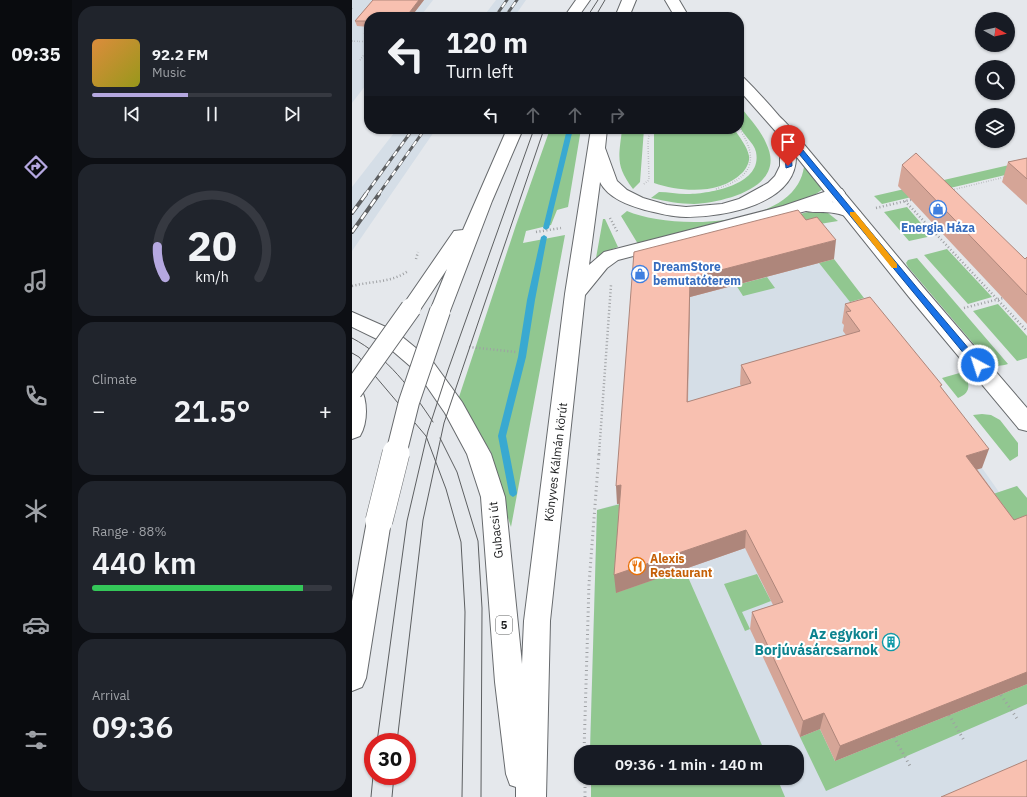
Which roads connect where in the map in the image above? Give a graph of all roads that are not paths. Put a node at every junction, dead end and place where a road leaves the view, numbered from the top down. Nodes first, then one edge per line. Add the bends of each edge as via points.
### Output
1 (583, 0) edge
2 (628, 0) edge
3 (672, 0) edge
4 (575, 12) edge
5 (624, 12) edge
6 (679, 12) edge
7 (744, 87) edge
8 (786, 133) junction
9 (513, 134) edge
10 (598, 136) edge
11 (836, 193) junction
12 (483, 201) junction
13 (789, 210) junction
14 (852, 213) junction
15 (575, 294) junction
16 (352, 319) edge
17 (352, 392) edge
18 (1027, 423) edge
19 (352, 430) edge
20 (352, 678) edge
21 (524, 797) edge
22 (531, 797) edge

1 - 4 main road
2 - 5 main road
3 - 6 main road
7 - 8 main road
8 - 10 main road via 788,166 783,178 774,187 745,203 686,212 651,206 621,194 609,183
8 - 11 main road
9 - 12 main road
10 - 15 main road, Könyves Kálmán körút
11 - 13 main road
11 - 14 main road
12 - 17 main road, bridge
12 - 20 main road, bridge via 440,311 409,402 379,521
13 - 14 main road via 825,206
13 - 15 main road via 612,256 600,264
14 - 18 main road
15 - 22 main road, Könyves Kálmán körút via 537,621
16 - 21 main road, Gubacsi út / 5 via 388,336 425,367 454,408 478,454 492,497 509,682
17 - 19 main road via 355,404

